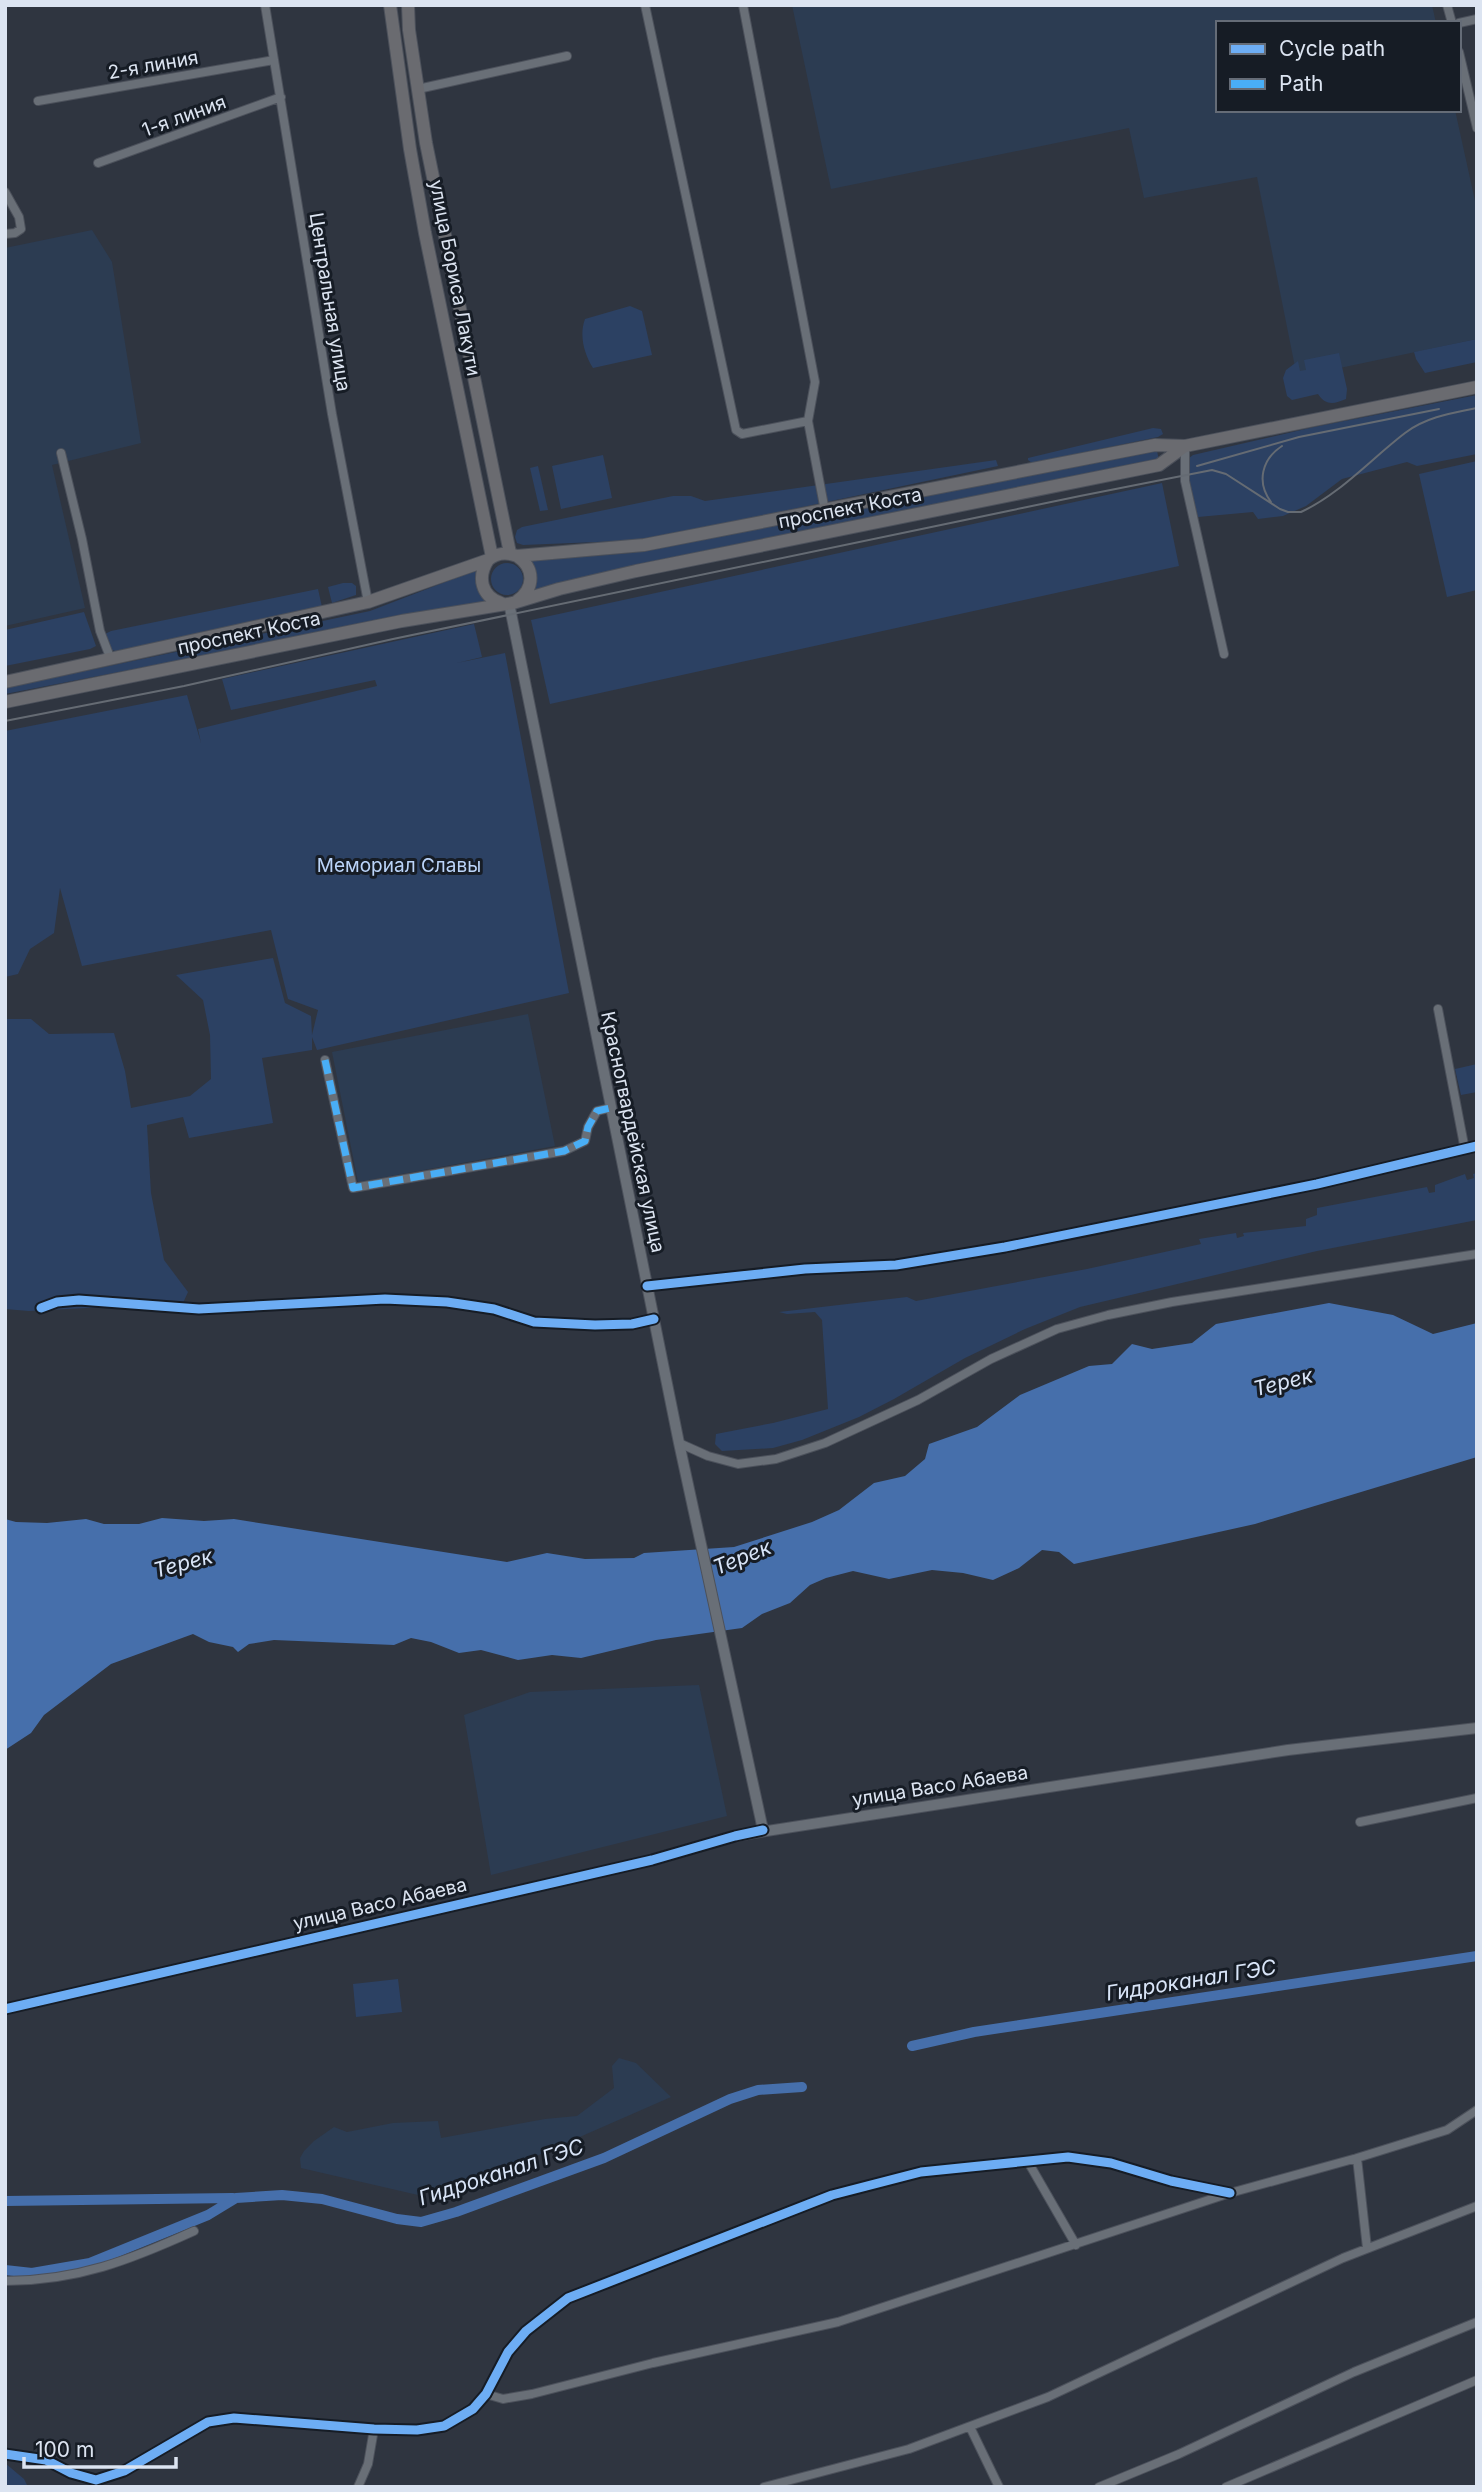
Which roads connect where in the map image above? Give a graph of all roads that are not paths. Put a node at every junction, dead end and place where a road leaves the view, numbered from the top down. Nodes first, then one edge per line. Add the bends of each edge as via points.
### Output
1 (265, 5) edge
2 (390, 5) edge
3 (408, 5) edge
4 (645, 5) edge
5 (743, 5) edge
6 (567, 56) dead end
7 (274, 60) junction
8 (1461, 60) edge
9 (418, 89) junction
10 (281, 97) junction
11 (38, 101) dead end
12 (1477, 128) edge
13 (98, 163) dead end
14 (5, 192) edge
15 (5, 234) edge
16 (1477, 387) edge
17 (808, 421) junction
18 (1185, 446) junction
19 (61, 453) dead end
20 (825, 511) junction
21 (514, 554) junction
22 (490, 559) junction
23 (509, 602) junction
24 (368, 603) junction
25 (1224, 654) dead end
26 (110, 657) junction
27 (5, 682) edge
28 (5, 702) edge
29 (1438, 1009) dead end
30 (324, 1060) dead end
31 (610, 1108) junction
32 (1477, 1146) edge
33 (1465, 1150) junction
34 (1477, 1254) edge
35 (647, 1286) junction
36 (41, 1308) dead end
37 (654, 1319) junction
38 (679, 1443) junction
39 (1477, 1728) edge
40 (1477, 1798) edge
41 (1360, 1822) dead end
42 (763, 1830) junction
43 (5, 2009) edge
44 (1477, 2110) edge
45 (1357, 2158) junction
46 (1027, 2160) junction
47 (1230, 2193) junction
48 (1477, 2206) edge
49 (194, 2231) dead end
50 (1076, 2245) junction
51 (1367, 2248) junction
52 (10, 2281) edge
53 (1477, 2322) edge
54 (1477, 2380) edge
55 (485, 2393) junction
56 (970, 2427) junction
57 (374, 2429) junction
58 (5, 2454) edge
59 (787, 2484) edge
60 (358, 2487) edge
61 (764, 2487) edge
62 (999, 2487) edge
63 (1099, 2487) edge
64 (1226, 2487) edge

1 - 7 street, Центральная улица
2 - 22 main road, улица Бориса Лакути via 425,233
3 - 9 main road, улица Бориса Лакути
4 - 17 street via 736,430 742,434
5 - 17 street via 815,382
6 - 9 street
7 - 10 street, Центральная улица
7 - 11 street, 2-я линия
8 - 12 street
9 - 21 main road, улица Бориса Лакути via 443,230
10 - 13 street, 1-я линия
10 - 24 street, Центральная улица
14 - 15 street via 21,229
16 - 18 main road, проспект Коста
17 - 20 street
18 - 20 main road, проспект Коста via 1155,445
18 - 23 main road, проспект Коста via 1159,465 636,571
18 - 25 street via 1185,481
19 - 26 street via 100,631
20 - 21 main road, проспект Коста via 644,545
21 - 22 main road, проспект Коста
21 - 23 main road via 528,567 531,582 528,590
22 - 23 main road via 482,572 482,586 490,597
22 - 24 main road, проспект Коста
23 - 28 main road, проспект Коста
23 - 31 main road, Красногвардейская улица
24 - 26 main road, проспект Коста
26 - 27 main road, проспект Коста
29 - 33 street
30 - 31 street via 353,1188 564,1151 585,1141 597,1111
31 - 35 main road, Красногвардейская улица
32 - 33 street
33 - 35 street via 1005,1247 895,1265 805,1269
34 - 38 street via 1172,1302 1057,1329 836,1438 776,1459 738,1464
35 - 37 main road, Красногвардейская улица
36 - 37 street via 79,1300 199,1309 385,1298 494,1309 534,1322 595,1325
37 - 38 main road, Красногвардейская улица
38 - 42 main road, Красногвардейская улица
39 - 42 main road, улица Васо Абаева via 1287,1750
40 - 41 street
42 - 43 main road, улица Васо Абаева via 652,1860
44 - 45 street via 1447,2130
45 - 47 street
45 - 51 street
46 - 47 street via 1068,2157 1111,2163
46 - 50 street
46 - 55 street via 921,2172 832,2195 568,2298 526,2331
47 - 50 street
48 - 51 street
49 - 52 street via 92,2272
50 - 55 street via 838,2322 532,2395 503,2399
51 - 56 street via 1048,2397
53 - 63 street
54 - 64 street
55 - 57 street via 473,2409 444,2426
56 - 59 street
56 - 62 street
57 - 58 street via 234,2418 208,2422 124,2471 96,2480 46,2460
57 - 60 street via 368,2464
59 - 61 street

